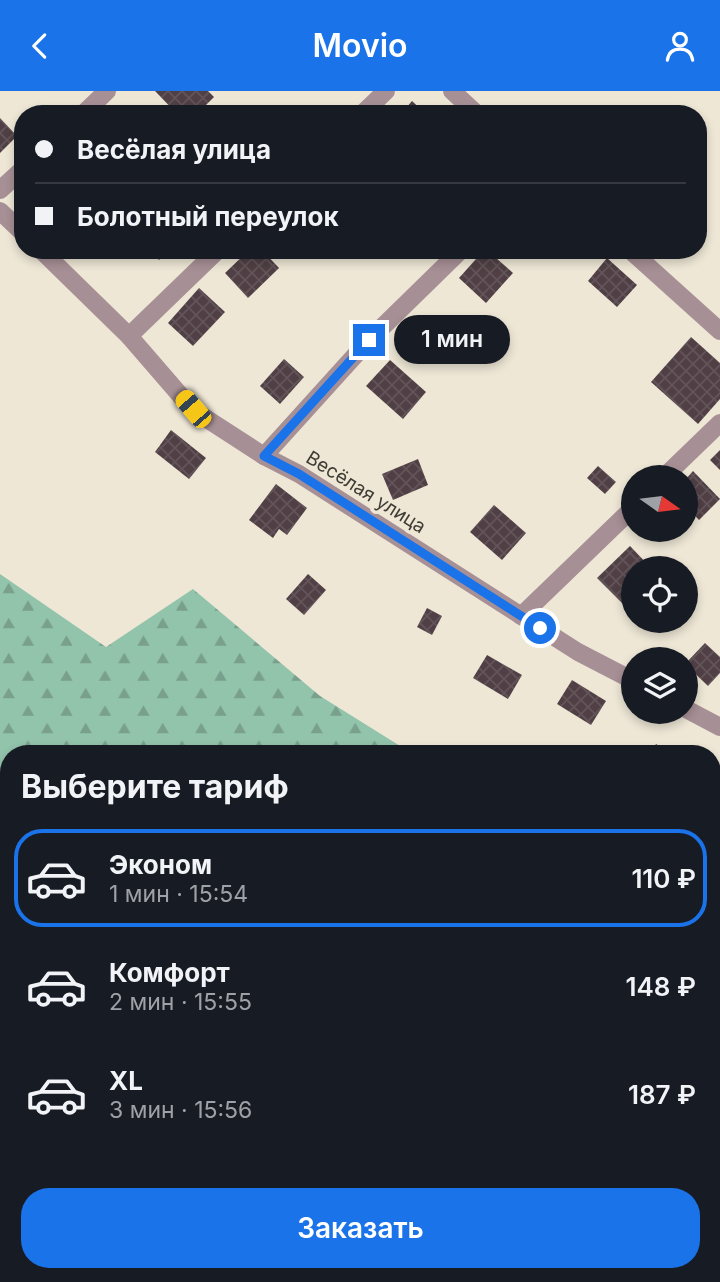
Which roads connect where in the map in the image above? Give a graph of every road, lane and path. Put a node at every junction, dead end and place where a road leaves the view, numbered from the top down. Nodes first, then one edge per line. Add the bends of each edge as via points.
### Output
1 (107, 91) edge
2 (386, 91) edge
3 (452, 91) edge
4 (92, 105) edge
5 (371, 105) edge
6 (467, 105) edge
7 (14, 177) edge
8 (0, 190) edge
9 (0, 211) edge
10 (14, 224) edge
11 (50, 259) edge
12 (209, 259) edge
13 (452, 259) edge
14 (640, 259) edge
15 (720, 331) edge
16 (129, 336) junction
17 (720, 423) edge
18 (264, 456) junction
19 (676, 465) edge
20 (621, 520) edge
21 (521, 616) junction
22 (621, 674) edge
23 (698, 715) edge
24 (720, 727) edge

1 - 4 street
2 - 5 street
3 - 6 street
7 - 8 street
9 - 10 street
11 - 16 street, Весёлая улица
12 - 16 street
13 - 18 street via 369,340
14 - 15 street
16 - 18 street, Весёлая улица via 193,409
17 - 19 street
18 - 21 street, Весёлая улица
20 - 21 street
21 - 22 street, Весёлая улица
23 - 24 street

